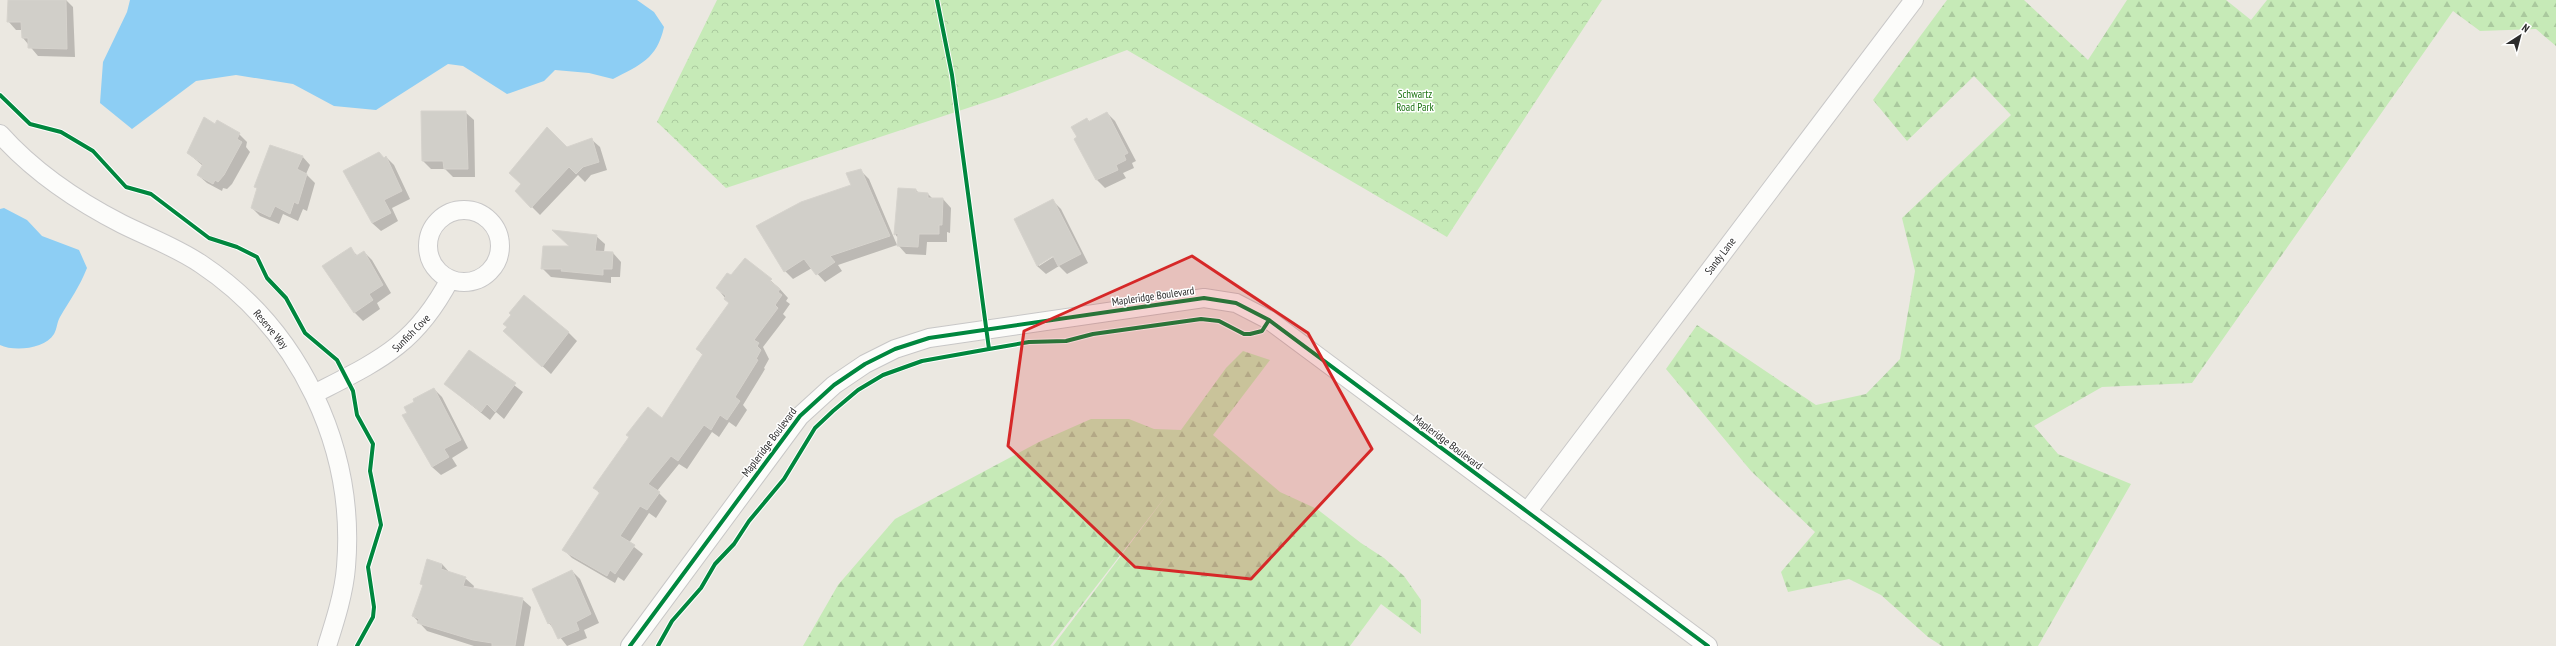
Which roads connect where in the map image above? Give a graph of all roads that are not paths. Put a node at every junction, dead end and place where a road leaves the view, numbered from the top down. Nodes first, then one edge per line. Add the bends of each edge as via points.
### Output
1 (1914, 0) edge
2 (0, 134) edge
3 (450, 279) junction
4 (314, 394) junction
5 (1527, 512) junction
6 (327, 646) edge
7 (630, 646) edge
8 (1708, 646) edge

1 - 5 street, Sandy Lane
2 - 4 street, Reserve Way via 32,164 72,195 123,224 176,249 224,281 260,314 284,342
3 - 3 street via 474,281 484,276 496,263 501,246 499,233 484,215 472,210 449,212 432,228 428,252 440,273
3 - 4 street, Sunfish Cove via 427,318 401,345 383,358
4 - 6 street, Reserve Way via 329,429 339,464 346,514 346,568
5 - 7 street, Mapleridge Boulevard via 1269,320 1236,303 1204,298 970,331 929,338 895,349 848,375 810,405 784,436
5 - 8 street, Mapleridge Boulevard

